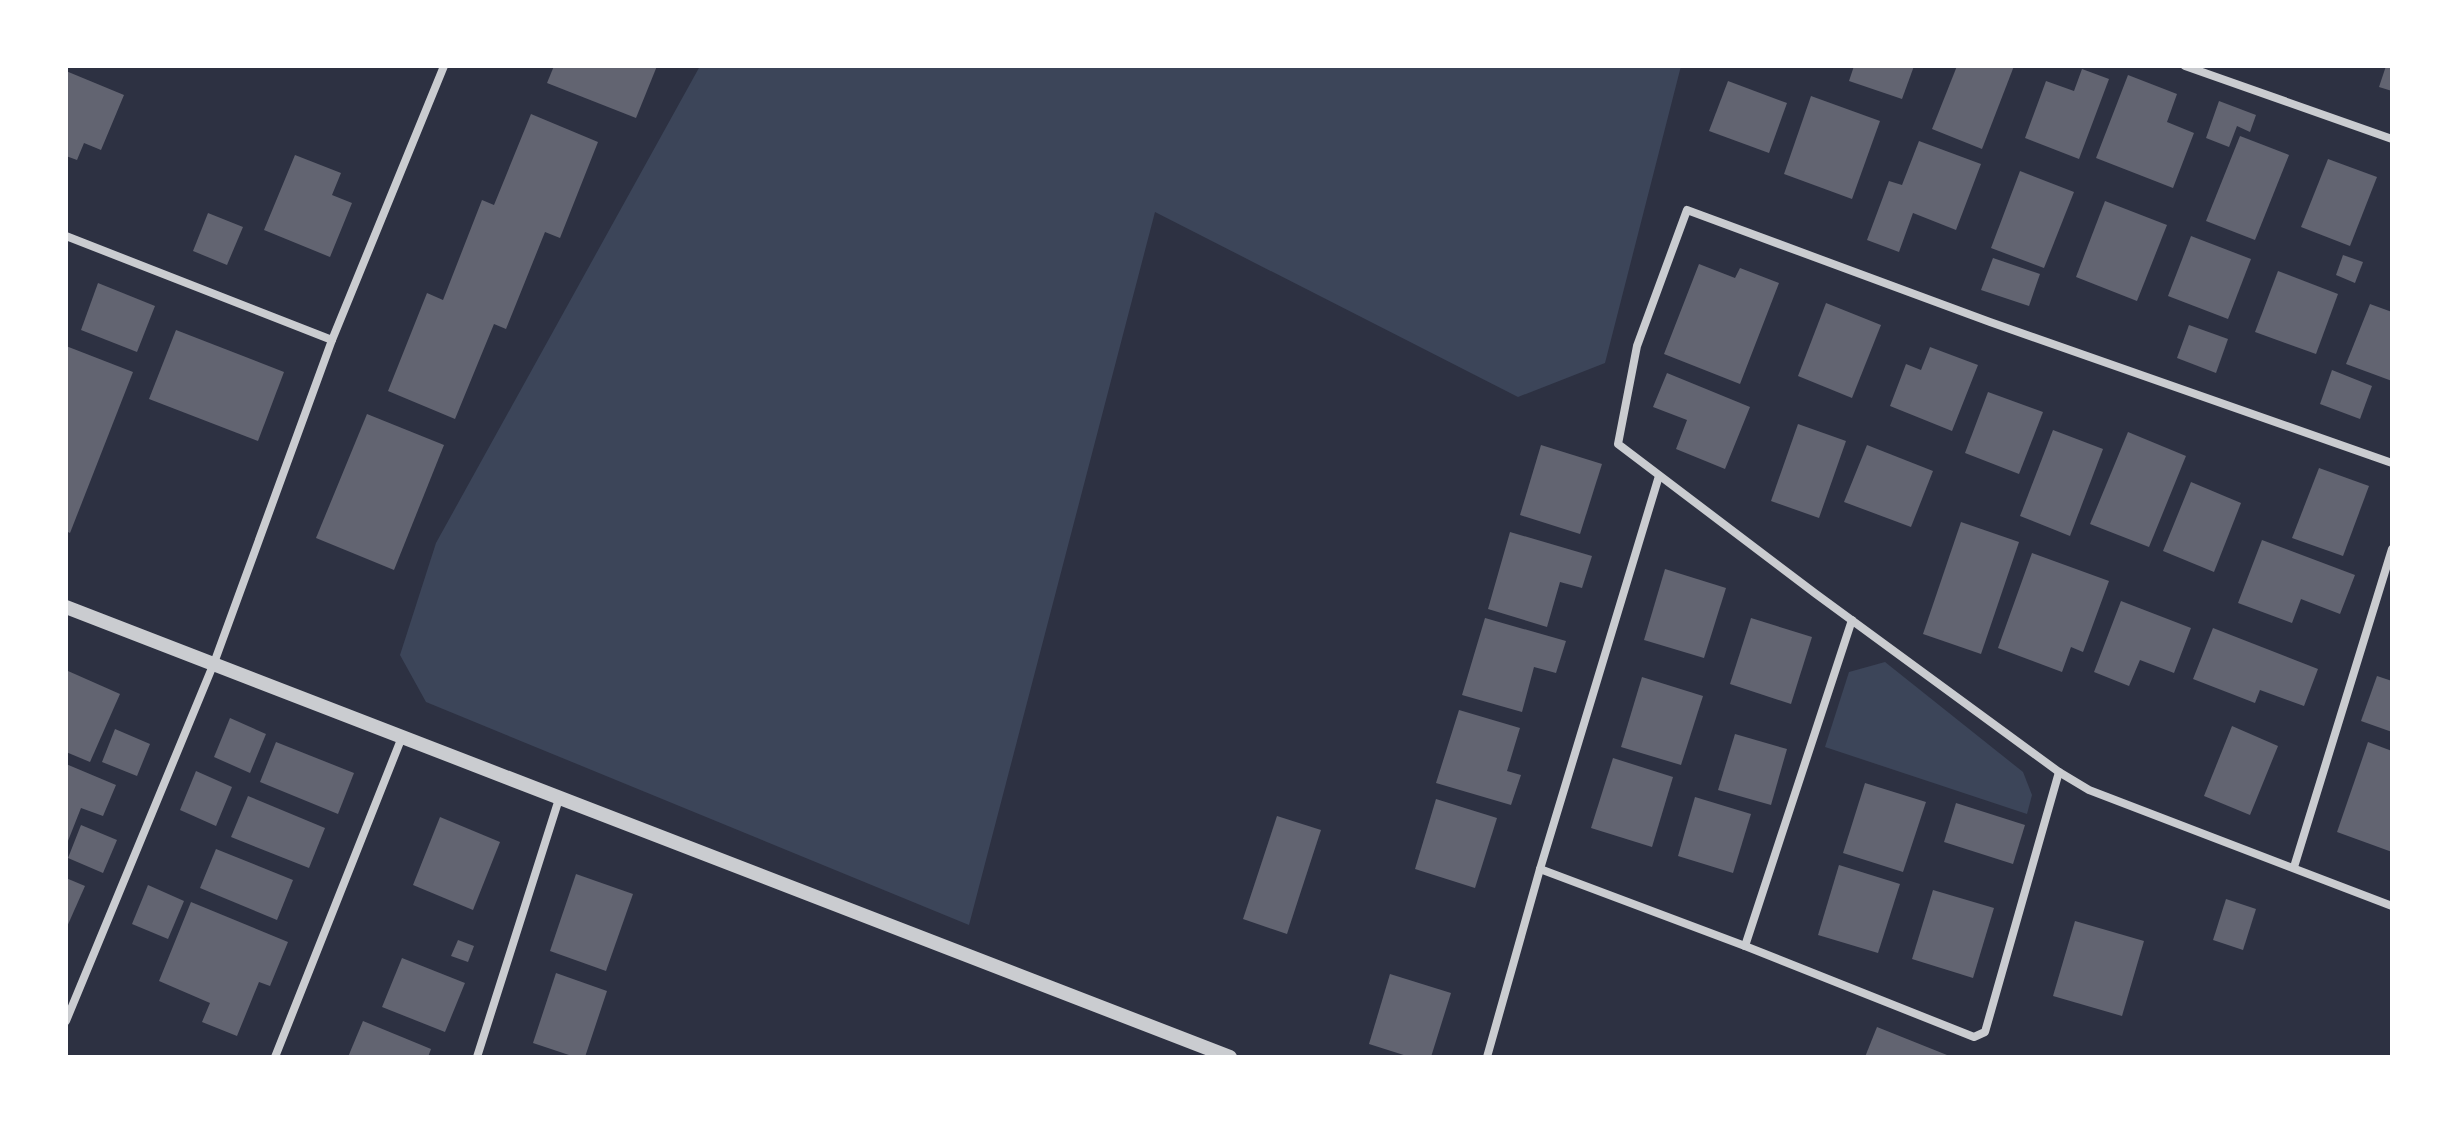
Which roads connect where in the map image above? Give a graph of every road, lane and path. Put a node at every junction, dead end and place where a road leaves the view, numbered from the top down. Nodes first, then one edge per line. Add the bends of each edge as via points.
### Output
1 (444, 66) edge
2 (2185, 66) edge
3 (2392, 139) edge
4 (66, 236) edge
5 (332, 340) junction
6 (2392, 463) edge
7 (1659, 476) junction
8 (2392, 549) edge
9 (66, 607) edge
10 (1852, 620) junction
11 (214, 663) junction
12 (402, 736) junction
13 (2059, 772) junction
14 (559, 799) junction
15 (2294, 867) junction
16 (1540, 869) junction
17 (2392, 906) edge
18 (1745, 946) junction
19 (66, 989) edge
20 (76, 993) junction
21 (66, 1021) edge
22 (275, 1057) edge
23 (477, 1057) edge
24 (1230, 1057) edge
25 (1487, 1057) edge

1 - 5 street
2 - 3 street
4 - 5 street
5 - 11 street
6 - 7 street via 1687,210 1637,346 1618,444
7 - 10 street
7 - 16 street
8 - 15 street
9 - 11 street
10 - 13 street
10 - 18 street
11 - 12 street
11 - 20 street
12 - 14 street
12 - 22 street
13 - 15 street via 2089,790
13 - 18 street via 1985,1032 1974,1037
14 - 23 street
14 - 24 street
15 - 17 street
16 - 18 street
16 - 25 street
19 - 20 street
20 - 21 street

